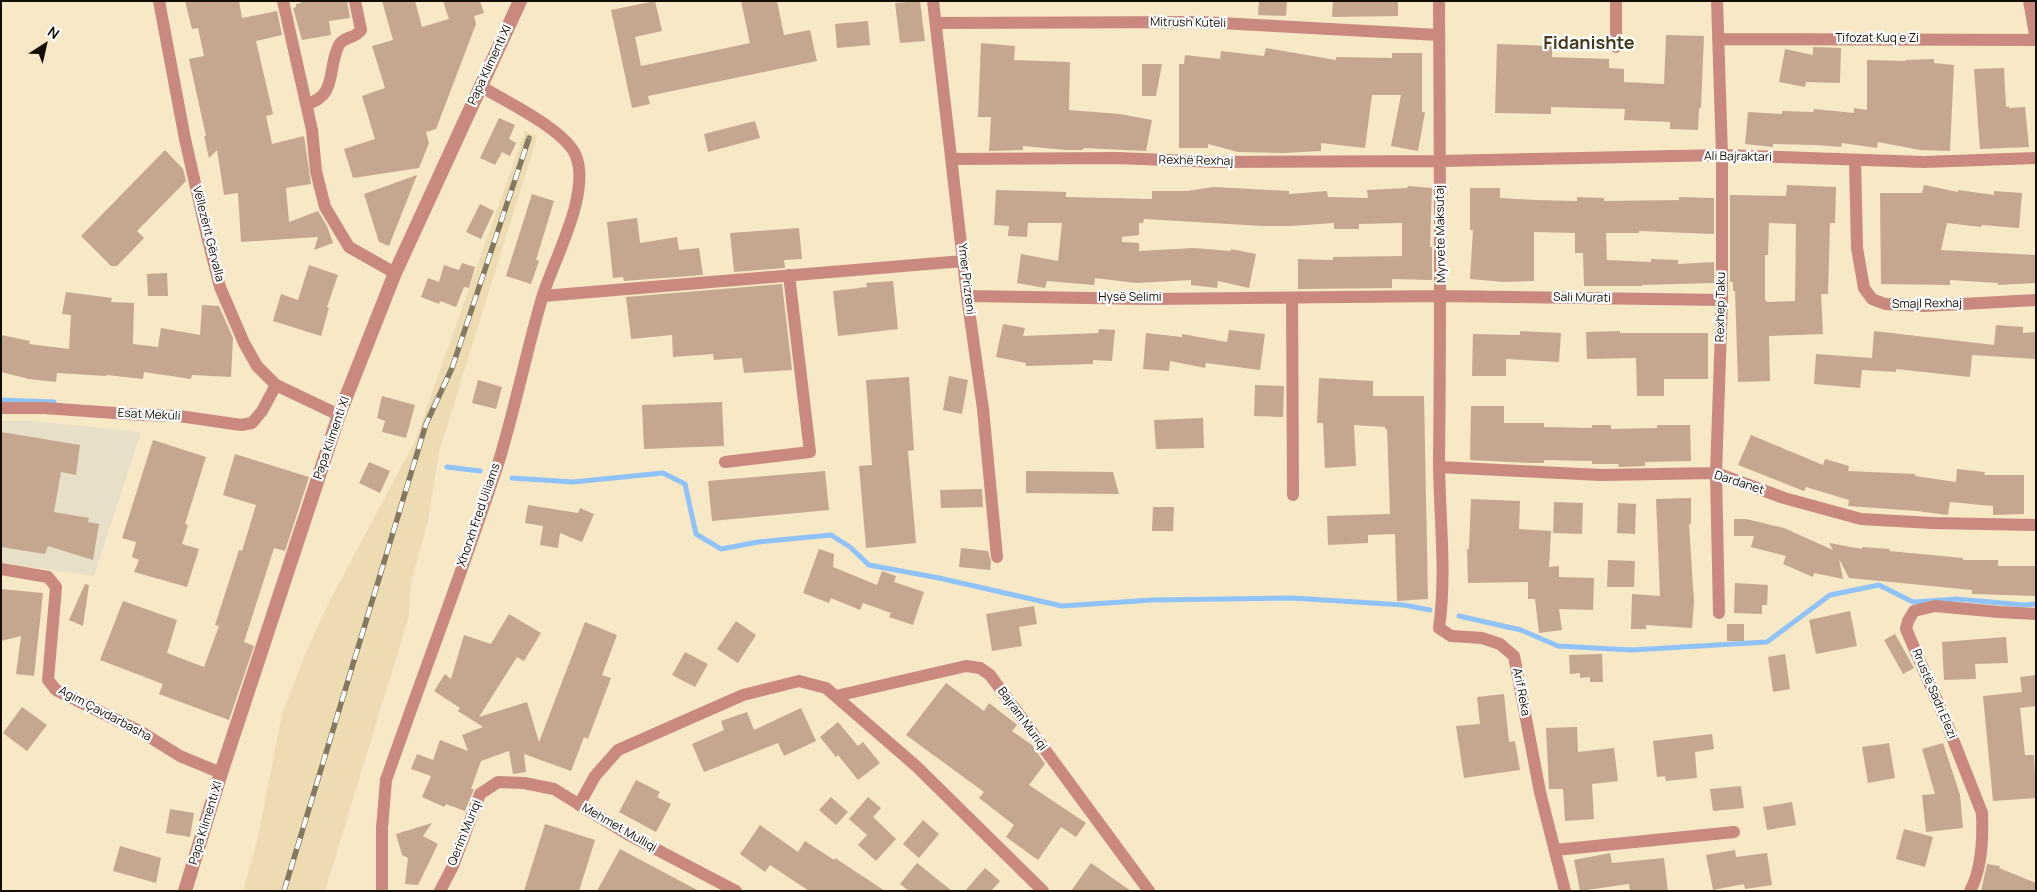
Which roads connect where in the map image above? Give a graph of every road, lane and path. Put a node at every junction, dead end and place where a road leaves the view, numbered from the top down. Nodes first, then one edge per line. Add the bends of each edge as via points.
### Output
1 (159, 1) edge
2 (283, 1) edge
3 (355, 1) edge
4 (520, 1) edge
5 (933, 1) edge
6 (1439, 1) edge
7 (1616, 1) edge
8 (1717, 1) edge
9 (2029, 1) edge
10 (936, 24) junction
11 (1439, 35) junction
12 (1718, 39) junction
13 (2036, 40) edge
14 (1616, 47) dead end
15 (480, 86) junction
16 (306, 104) junction
17 (1722, 156) junction
18 (2036, 158) edge
19 (952, 159) junction
20 (1855, 160) junction
21 (1440, 161) junction
22 (963, 261) junction
23 (395, 273) junction
24 (789, 275) junction
25 (543, 296) junction
26 (968, 296) junction
27 (1442, 296) junction
28 (1292, 298) junction
29 (1722, 300) junction
30 (2036, 300) edge
31 (276, 385) junction
32 (1, 408) edge
33 (339, 415) junction
34 (725, 462) dead end
35 (1439, 466) junction
36 (1716, 473) junction
37 (1293, 495) dead end
38 (2036, 524) edge
39 (997, 558) dead end
40 (1, 569) edge
41 (1719, 614) dead end
42 (2033, 614) edge
43 (836, 696) junction
44 (221, 773) junction
45 (498, 782) joint
46 (579, 805) junction
47 (1734, 832) dead end
48 (1555, 850) junction
49 (185, 891) edge
50 (382, 891) edge
51 (440, 891) edge
52 (736, 891) edge
53 (1043, 891) edge
54 (1150, 891) edge
55 (1565, 891) edge
56 (1970, 891) edge

1 - 31 street, Vëllezërit Gërvalla via 184,138 220,287 257,366
2 - 16 street
3 - 16 street via 361,30 357,36 343,40 339,45 324,95 316,103
4 - 15 street, Papa Klimenti XI
5 - 10 street, Ymer Prizreni
6 - 11 street, Myrvete Maksutaj
7 - 14 street
8 - 12 street, Rexhep Taku
9 - 13 street
10 - 11 street, Mitrush Kuteli via 1202,22
10 - 19 street, Ymer Prizreni
11 - 21 street, Myrvete Maksutaj
12 - 13 street, Tifozat Kuq e Zi
12 - 17 street, Rexhep Taku
15 - 23 street, Papa Klimenti XI
15 - 25 street, Xhorxh Fred Uiliams via 555,131 576,156 578,192
16 - 23 street via 325,207 349,247
17 - 20 street, Ali Bajraktari
17 - 21 street, Ali Bajraktari
17 - 29 street, Rexhep Taku
18 - 20 street, Ali Bajraktari via 1924,162
19 - 21 street, Rexhë Rexhaj
19 - 22 street, Ymer Prizreni
20 - 30 street, Smajl Rexhaj via 1856,248 1864,288 1872,299 1885,304 1925,306
21 - 27 street, Myrvete Maksutaj
22 - 24 street
22 - 26 street, Ymer Prizreni
23 - 33 street, Papa Klimenti XI
24 - 25 street
24 - 34 street via 810,452
25 - 50 street, Xhorxh Fred Uiliams via 498,462 386,780
26 - 28 street, Hysë Selimi
26 - 39 street, Ymer Prizreni
27 - 28 street, Hysë Selimi
27 - 29 street, Sali Murati
27 - 35 street, Myrvete Maksutaj
28 - 37 street
29 - 36 street, Rexhep Taku
31 - 32 street, Esat Mekuli via 252,423 241,425 178,416
31 - 33 street, Vëllezërit Gërvalla
33 - 44 street, Papa Klimenti XI
35 - 36 street, Dardanet via 1601,475
35 - 48 street, Arif Reka via 1443,570 1438,628 1451,636 1482,638 1500,644 1514,656 1540,792
36 - 38 street, Dardanet via 1784,498 1861,518 1932,523
36 - 41 street, Rexhep Taku
40 - 44 street, Agim Çavdarbasha via 48,577 56,587 48,680 56,690 180,756
42 - 56 street, Rrustë Sadri Elezi via 1935,606 1914,611 1906,629 1982,813 1976,878
43 - 46 street via 826,688 799,681 743,696 618,750 595,776
43 - 53 street via 916,766
43 - 54 street, Bajram Muriqi via 966,666 980,668 990,675
44 - 49 street, Papa Klimenti XI
45 - 46 street, Mehmet Mulliqi via 554,789
45 - 51 street, Qerim Muriqi via 480,794
46 - 52 street, Mehmet Mulliqi
47 - 48 street
48 - 55 street, Arif Reka

